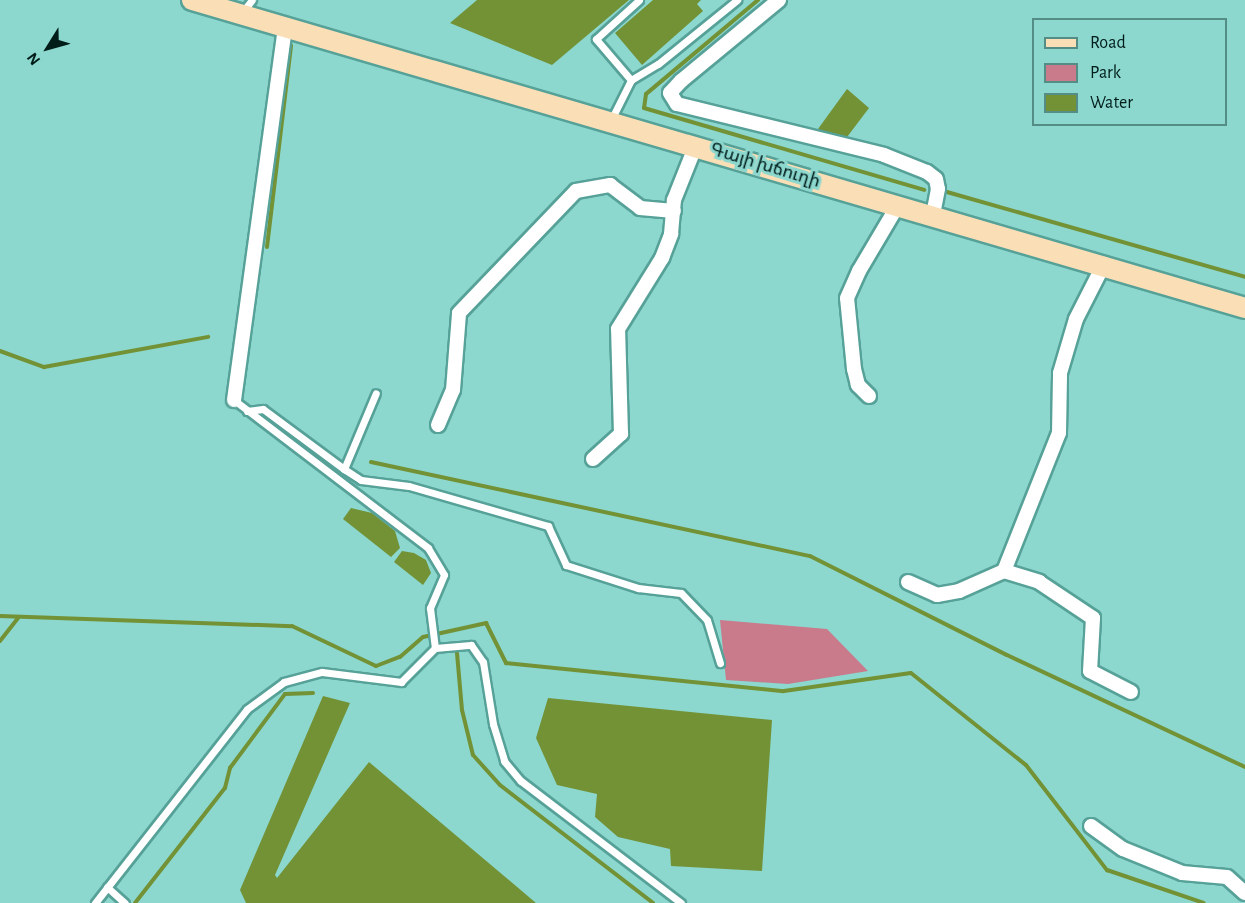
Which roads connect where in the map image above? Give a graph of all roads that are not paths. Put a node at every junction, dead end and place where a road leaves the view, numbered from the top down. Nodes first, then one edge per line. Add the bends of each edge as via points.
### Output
1 (192, 0) edge
2 (639, 0) edge
3 (737, 0) edge
4 (779, 0) edge
5 (247, 6) edge
6 (285, 26) junction
7 (631, 80) junction
8 (610, 122) junction
9 (696, 145) junction
10 (898, 206) junction
11 (674, 211) junction
12 (933, 215) junction
13 (1104, 264) junction
14 (1245, 308) edge
15 (376, 393) dead end
16 (869, 396) dead end
17 (234, 400) joint
18 (247, 411) junction
19 (438, 425) dead end
20 (593, 459) dead end
21 (344, 469) junction
22 (1004, 571) junction
23 (908, 582) dead end
24 (435, 646) junction
25 (720, 663) dead end
26 (1131, 692) dead end
27 (1091, 826) dead end
28 (107, 887) junction
29 (1245, 893) edge
30 (95, 903) edge
31 (125, 903) edge
32 (681, 903) edge

1 - 5 main road, Գայի խճուղի
2 - 7 lane via 596,39
3 - 7 lane via 658,64
4 - 12 street via 681,81 670,93 677,104 884,155 927,172 936,179 938,189
5 - 6 main road, Գայի խճուղի
6 - 8 main road, Գայի խճուղի
6 - 17 street
7 - 8 lane
8 - 9 main road, Գայի խճուղի
9 - 10 main road, Գայի խճուղի
9 - 11 street via 674,200
10 - 12 main road, Գայի խճուղի
10 - 16 street via 847,298 854,369 858,385
11 - 19 street via 640,207 610,185 576,191 459,313 453,390
11 - 20 street via 662,258 618,329 621,434
12 - 13 main road, Գայի խճուղի
13 - 14 main road, Գայի խճուղի
13 - 22 street via 1076,319 1060,373 1059,433
15 - 21 lane
17 - 18 lane
18 - 21 lane via 263,409
18 - 24 lane via 428,548 444,575 430,608
21 - 25 lane via 362,480 409,486 548,526 566,565 638,588 681,593 707,620
22 - 23 street via 937,595
22 - 26 street via 1039,582 1093,618 1090,671
24 - 28 lane via 401,682 322,672 284,682 247,710
24 - 32 lane via 471,645 483,662 497,744 504,761 522,781
27 - 29 street via 1123,849 1182,873 1227,877
28 - 30 lane
28 - 31 lane

